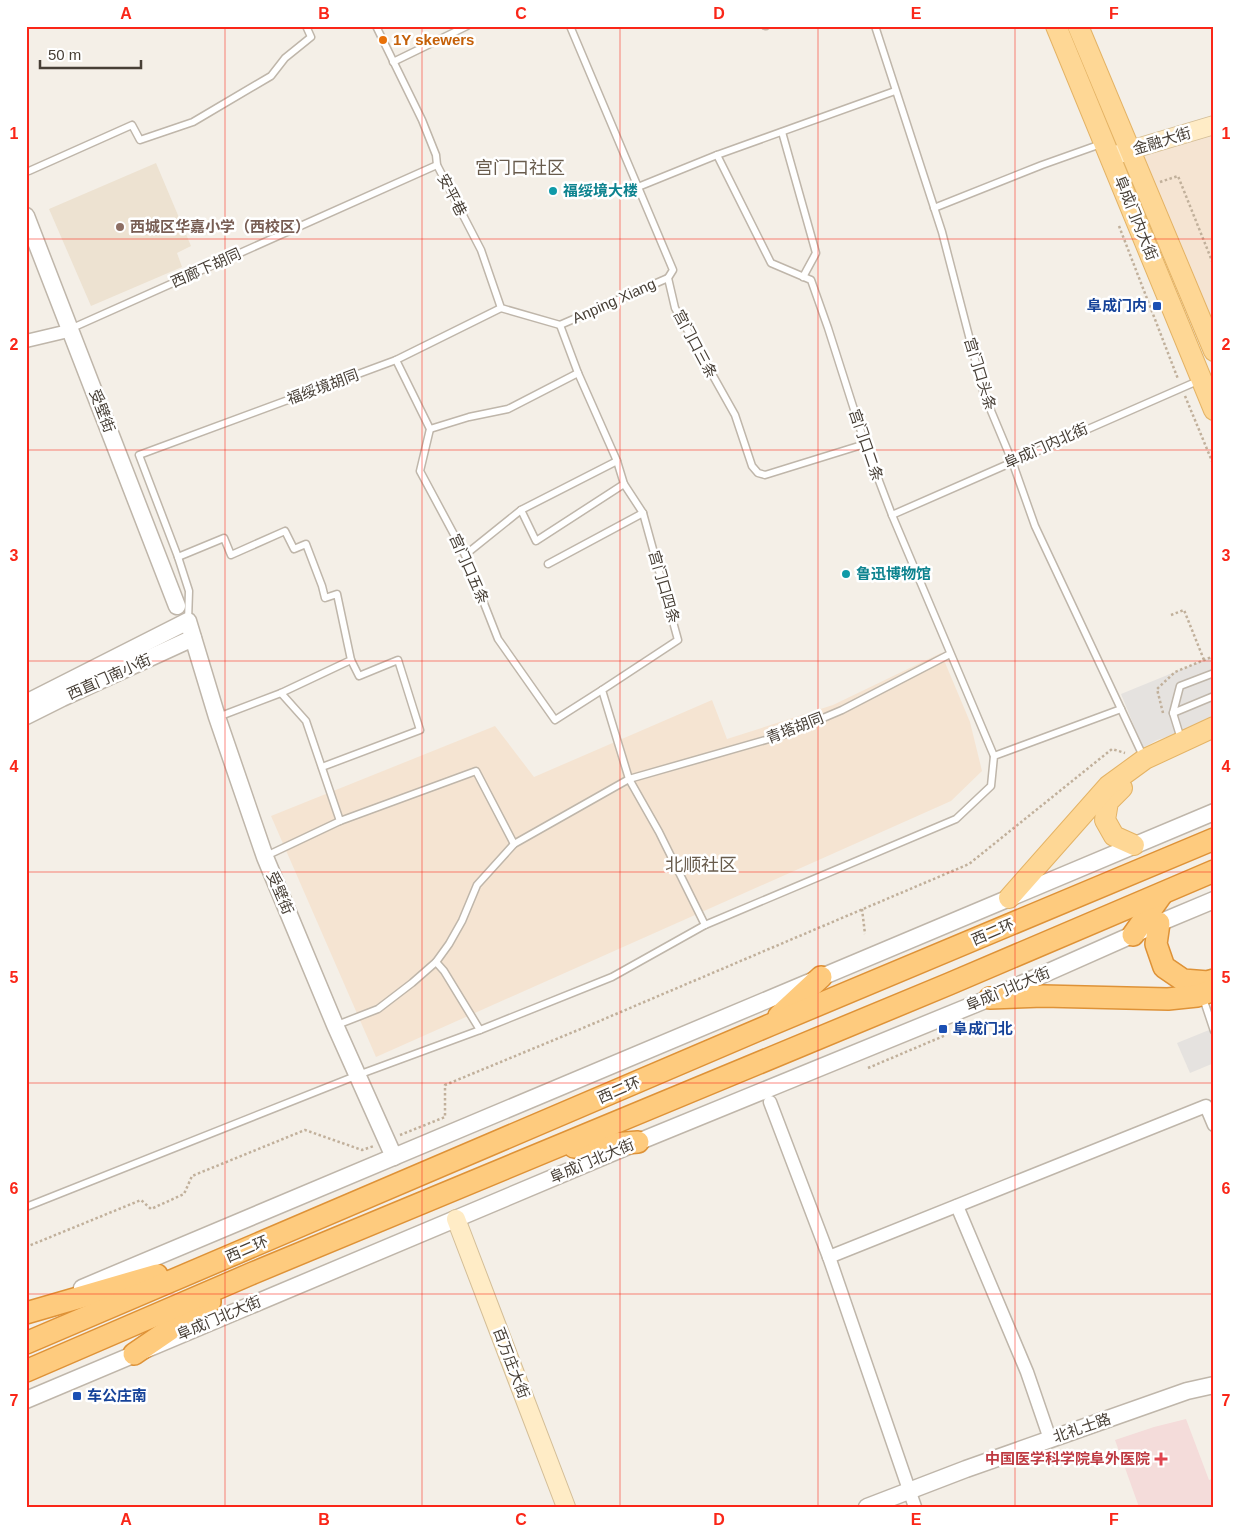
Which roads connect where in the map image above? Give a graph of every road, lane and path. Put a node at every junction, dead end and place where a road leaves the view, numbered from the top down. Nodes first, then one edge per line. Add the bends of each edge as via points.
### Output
1 (306, 26) edge
2 (376, 26) edge
3 (467, 26) edge
4 (570, 26) edge
5 (875, 26) edge
6 (1056, 26) edge
7 (1078, 26) edge
8 (393, 62) junction
9 (895, 91) junction
10 (1214, 125) edge
11 (782, 132) junction
12 (1108, 150) junction
13 (1130, 150) junction
14 (717, 155) junction
15 (437, 165) junction
16 (29, 171) dead end
17 (638, 187) junction
18 (934, 208) junction
19 (26, 216) edge
20 (803, 277) junction
21 (668, 278) junction
22 (501, 308) junction
23 (560, 325) junction
24 (64, 332) joint
25 (26, 341) edge
26 (1214, 351) edge
27 (396, 360) junction
28 (578, 373) junction
29 (1201, 379) junction
30 (1214, 410) edge
31 (430, 429) junction
32 (864, 444) junction
33 (617, 461) junction
34 (1012, 461) junction
35 (624, 484) junction
36 (521, 510) junction
37 (643, 513) junction
38 (892, 515) junction
39 (465, 555) junction
40 (178, 558) junction
41 (548, 564) dead end
42 (177, 606) dead end
43 (1171, 615) dead end
44 (188, 621) junction
45 (193, 638) junction
46 (950, 654) junction
47 (1214, 656) edge
48 (351, 660) junction
49 (1214, 673) edge
50 (602, 690) junction
51 (281, 693) junction
52 (1214, 696) edge
53 (26, 703) edge
54 (1121, 709) junction
55 (1173, 713) junction
56 (26, 716) edge
57 (217, 718) junction
58 (1214, 727) edge
59 (1214, 737) edge
60 (1184, 745) junction
61 (1142, 753) junction
62 (994, 756) junction
63 (322, 767) junction
64 (630, 779) junction
65 (1214, 812) edge
66 (340, 821) junction
67 (1214, 839) edge
68 (514, 844) junction
69 (1134, 845) junction
70 (265, 857) junction
71 (1214, 871) edge
72 (1162, 894) junction
73 (1008, 898) junction
74 (1214, 900) edge
75 (862, 909) junction
76 (1159, 923) junction
77 (705, 926) junction
78 (865, 934) dead end
79 (1133, 935) junction
80 (436, 962) junction
81 (821, 977) junction
82 (1214, 980) edge
83 (1209, 997) edge
84 (990, 998) junction
85 (770, 1025) junction
86 (335, 1026) junction
87 (480, 1030) junction
88 (1214, 1031) edge
89 (946, 1035) dead end
90 (868, 1068) dead end
91 (358, 1075) junction
92 (770, 1102) dead end
93 (1214, 1125) edge
94 (387, 1140) junction
95 (638, 1142) junction
96 (554, 1149) junction
97 (394, 1157) junction
98 (957, 1206) junction
99 (26, 1207) edge
100 (456, 1219) junction
101 (26, 1247) edge
102 (244, 1251) junction
103 (829, 1257) junction
104 (253, 1273) junction
105 (26, 1312) edge
106 (26, 1343) edge
107 (134, 1354) junction
108 (26, 1371) edge
109 (1214, 1385) edge
110 (26, 1400) edge
111 (1050, 1439) junction
112 (909, 1491) junction
113 (566, 1507) edge
114 (867, 1507) edge
115 (915, 1507) edge

1 - 16 lane via 311,37 284,58 271,76 193,122 140,140 132,125
2 - 8 lane, 安平巷
3 - 8 lane
4 - 17 lane, 宫门口三条
5 - 9 lane, 宫门口头条
6 - 12 main road, 阜成门内大街
7 - 13 main road, 阜成门内大街
8 - 15 lane, 安平巷 via 422,120
9 - 11 lane
9 - 18 lane, 宫门口头条
10 - 13 main road, 金融大街
11 - 14 lane
11 - 20 lane via 816,253
12 - 13 main road, 金融大街
12 - 18 lane via 1042,165
12 - 29 main road, 阜成门内大街
13 - 26 main road, 阜成门内大街
14 - 17 lane
14 - 20 lane via 771,263
15 - 22 lane, 安平巷 via 481,250
15 - 24 lane, 西廊下胡同
17 - 21 lane, 宫门口三条 via 674,270
18 - 34 lane, 宫门口头条 via 984,394
19 - 42 street, 受壁街
20 - 32 lane, 宫门口二条 via 811,280
21 - 23 lane, Anping Xiang
21 - 32 lane, 宫门口三条 via 675,308 734,415 747,454 758,473 765,475
22 - 23 lane
22 - 27 lane, 福绥境胡同
23 - 28 lane, 宫门口四条
24 - 25 street, 西廊下胡同
27 - 31 lane
27 - 40 lane, 福绥境胡同 via 139,455
28 - 31 lane via 508,409
28 - 33 lane, 宫门口四条
29 - 30 main road, 阜成门内大街
29 - 34 lane, 阜成门内北街
31 - 39 lane, 宫门口五条 via 420,471
32 - 38 lane, 宫门口二条
33 - 35 lane, 宫门口四条
33 - 36 lane
34 - 38 lane, 阜成门内北街
34 - 54 lane, 宫门口头条 via 1036,526
35 - 36 lane via 536,541
35 - 37 lane, 宫门口四条
36 - 39 lane
37 - 41 lane
37 - 50 lane, 宫门口四条 via 678,640
38 - 46 lane, 宫门口二条
39 - 50 lane, 宫门口五条 via 498,639 555,720
40 - 44 lane via 189,591
40 - 48 lane via 224,538 231,555 285,531 294,549 306,544 325,598 337,594
43 - 47 path via 1184,610 1204,660
44 - 45 street, 受壁街
44 - 53 street, 西直门南小街
45 - 56 street, 西直门南小街
45 - 57 street, 受壁街
46 - 62 lane, 宫门口二条
46 - 64 lane, 青塔胡同 via 842,710 783,735
48 - 51 lane
48 - 63 lane via 359,676 398,660 420,730
49 - 55 lane via 1180,686
50 - 64 lane
51 - 57 lane
51 - 63 lane via 306,721
52 - 55 lane
54 - 61 lane, 宫门口头条
54 - 62 lane
55 - 60 lane
57 - 70 street, 受壁街
58 - 60 main road
59 - 60 main road
60 - 61 main road
60 - 69 main road via 1125,785 1108,802 1105,820 1114,836
61 - 73 main road via 1108,786
61 - 75 path via 1112,749 969,864
62 - 77 lane via 991,786 956,819
63 - 66 lane
64 - 68 lane, 青塔胡同
64 - 77 lane
65 - 69 street
66 - 68 lane via 476,771
66 - 70 lane
67 - 85 highway, 西二环
68 - 80 lane, 青塔胡同 via 477,885 462,921
69 - 73 street
70 - 86 street, 受壁街
71 - 72 highway, 西二环
72 - 79 highway
72 - 96 highway, 西二环
73 - 81 street
74 - 76 street, 阜成门北大街
75 - 78 path
75 - 94 path via 445,1085 445,1117
76 - 79 street, 阜成门北大街
76 - 82 highway via 1156,944 1164,967 1183,980
77 - 87 lane via 612,977
79 - 84 street, 阜成门北大街
80 - 86 lane, 青塔胡同 via 378,1009
80 - 87 lane
81 - 85 highway
81 - 97 street
83 - 84 highway
83 - 88 lane
84 - 95 street, 阜成门北大街
85 - 102 highway, 西二环
86 - 91 street, 受壁街
87 - 91 lane
89 - 90 path
91 - 94 street, 受壁街
91 - 99 lane
92 - 103 street
93 - 98 street via 1206,1106
94 - 97 street, 受壁街
94 - 101 path via 362,1150 305,1130 192,1176 184,1194 151,1209 141,1200
95 - 96 highway
95 - 100 street, 阜成门北大街
96 - 104 highway, 西二环
97 - 105 street
98 - 103 street
98 - 111 street via 1027,1372
100 - 107 street, 阜成门北大街
100 - 113 main road, 百万庄大街
102 - 105 highway
102 - 106 highway, 西二环
103 - 112 street
104 - 107 highway
104 - 108 highway, 西二环
107 - 110 street, 阜成门北大街
109 - 111 street, 北礼士路 via 1187,1390
111 - 112 street, 北礼士路
112 - 114 street, 北礼士路
112 - 115 street

